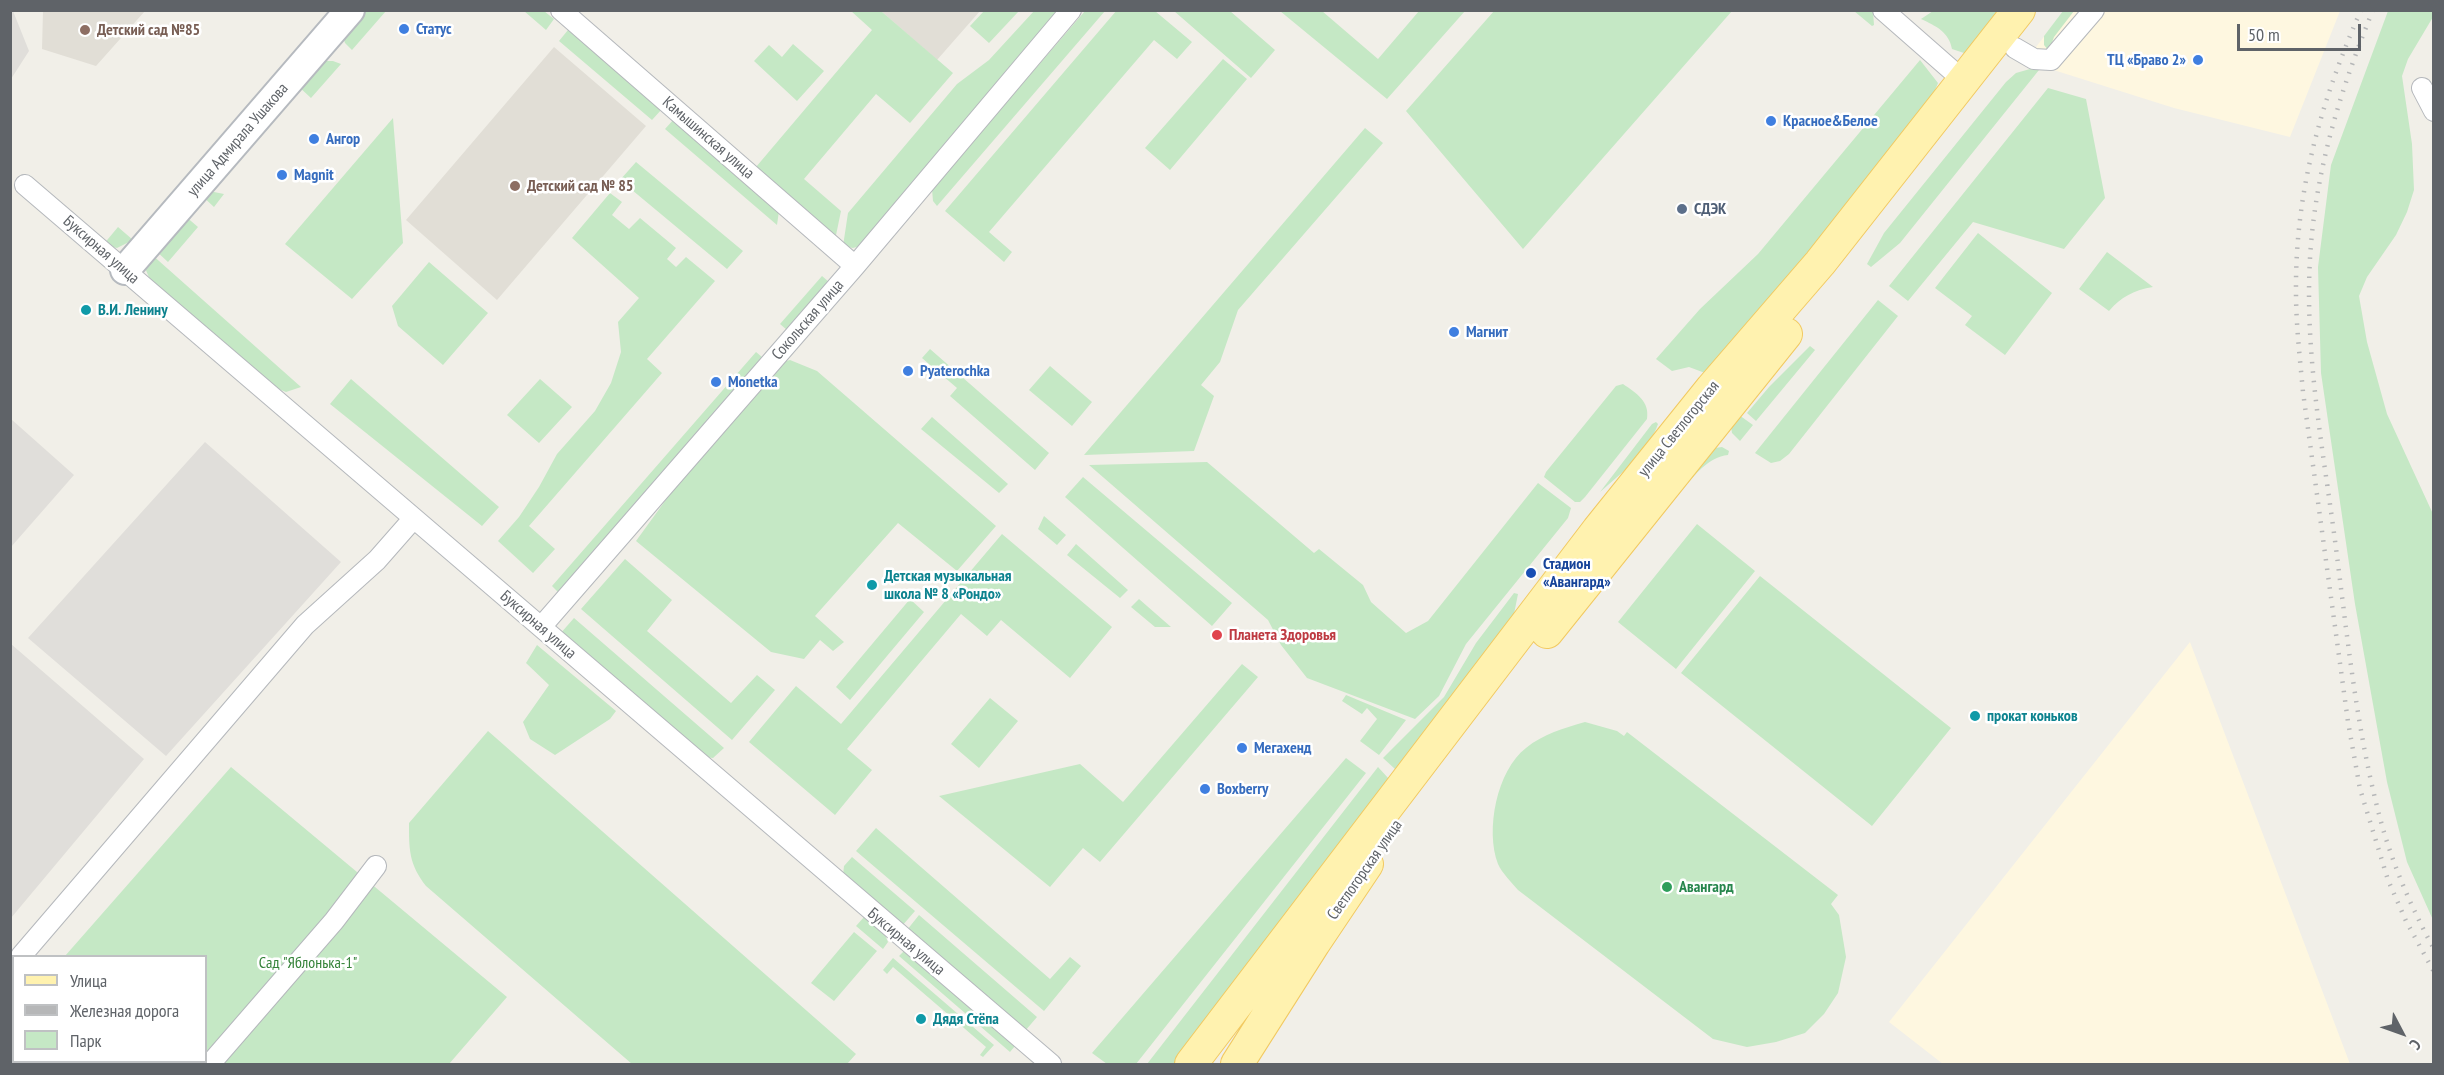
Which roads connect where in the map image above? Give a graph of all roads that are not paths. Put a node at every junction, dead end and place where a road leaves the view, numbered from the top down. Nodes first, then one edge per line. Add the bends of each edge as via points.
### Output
1 (350, 10) edge
2 (561, 10) edge
3 (1071, 10) edge
4 (1883, 10) edge
5 (2019, 10) edge
6 (2044, 10) edge
7 (2094, 10) edge
8 (2015, 48) junction
9 (1964, 81) junction
10 (2422, 88) dead end
11 (2433, 111) edge
12 (25, 184) dead end
13 (855, 266) junction
14 (125, 270) junction
15 (413, 519) junction
16 (541, 627) junction
17 (1504, 684) joint
18 (1348, 855) junction
19 (376, 866) dead end
20 (23, 955) edge
21 (210, 1065) edge
22 (1051, 1065) edge
23 (1191, 1065) edge
24 (1213, 1065) edge
25 (1237, 1065) edge

1 - 14 street, улица Адмирала Ушакова
2 - 13 street, Камышинская улица
3 - 13 street, Сокольская улица
4 - 9 street
5 - 9 main road, улица Светлогорская
6 - 8 main road, улица Светлогорская
7 - 8 street via 2051,60 2034,59
8 - 17 main road, улица Светлогорская
9 - 18 main road, улица Светлогорская via 1820,263 1605,521
10 - 11 street
12 - 14 street, Буксирная улица
13 - 16 street, Сокольская улица
14 - 15 street, Буксирная улица
15 - 16 street, Буксирная улица
15 - 20 street via 377,560 305,625
16 - 22 street, Буксирная улица
17 - 25 main road, Светлогорская улица via 1361,872
18 - 23 main road
18 - 24 main road, Светлогорская улица via 1258,989
19 - 21 street

